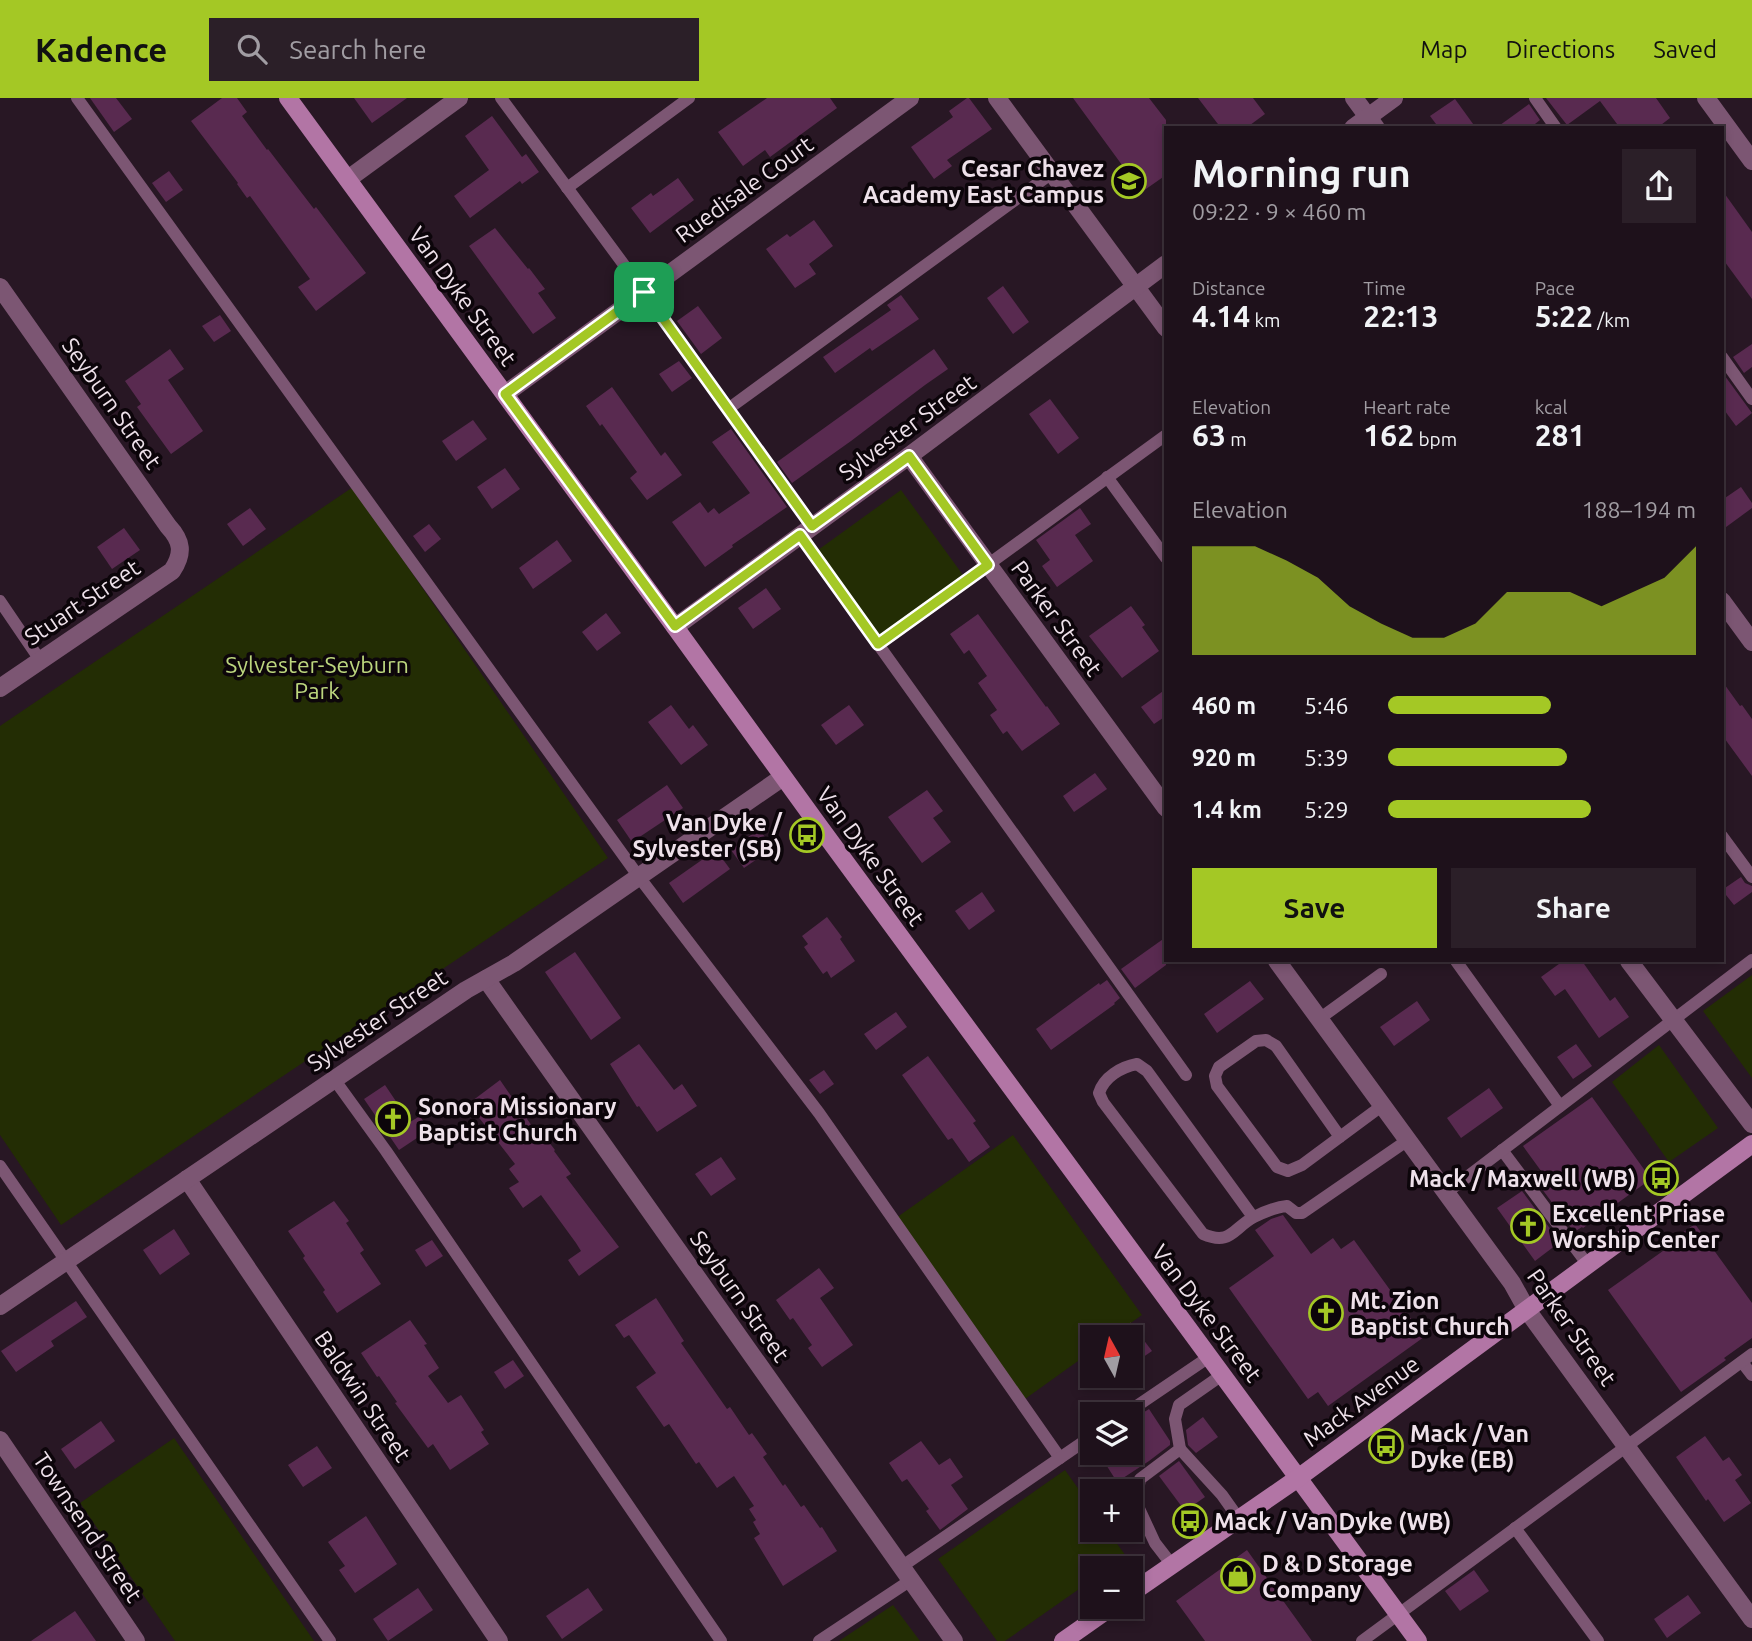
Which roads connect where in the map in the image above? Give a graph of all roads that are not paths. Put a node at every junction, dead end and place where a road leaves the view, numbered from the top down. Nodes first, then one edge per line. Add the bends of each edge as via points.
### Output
1 (77, 98) edge
2 (288, 98) edge
3 (459, 98) edge
4 (501, 98) edge
5 (689, 98) edge
6 (910, 98) edge
7 (997, 98) edge
8 (1354, 98) edge
9 (1394, 98) edge
10 (1535, 98) edge
11 (1706, 98) edge
12 (1372, 122) edge
13 (1555, 126) edge
14 (1752, 161) edge
15 (1052, 173) junction
16 (348, 179) junction
17 (567, 188) junction
18 (1164, 265) edge
19 (0, 287) edge
20 (1135, 287) junction
21 (644, 292) junction
22 (1164, 325) edge
23 (1724, 361) edge
24 (505, 394) junction
25 (1752, 399) edge
26 (728, 409) junction
27 (1164, 436) edge
28 (909, 456) junction
29 (1107, 477) junction
30 (806, 531) junction
31 (181, 549) joint
32 (1164, 555) edge
33 (988, 565) junction
34 (0, 601) edge
35 (1724, 604) edge
36 (675, 626) junction
37 (1752, 642) edge
38 (878, 644) junction
39 (40, 660) junction
40 (0, 688) edge
41 (783, 777) junction
42 (1164, 805) edge
43 (1724, 839) edge
44 (639, 877) junction
45 (1752, 877) edge
46 (1752, 960) edge
47 (1278, 962) edge
48 (1457, 962) edge
49 (1630, 962) edge
50 (1381, 974) dead end
51 (486, 979) junction
52 (1319, 1019) junction
53 (1672, 1021) junction
54 (1186, 1074) dead end
55 (334, 1079) junction
56 (1383, 1105) junction
57 (1560, 1106) junction
58 (1752, 1124) edge
59 (1340, 1137) junction
60 (1408, 1140) junction
61 (1752, 1144) edge
62 (1502, 1150) junction
63 (0, 1166) edge
64 (187, 1179) junction
65 (1446, 1193) junction
66 (1253, 1217) junction
67 (65, 1262) junction
68 (1588, 1265) junction
69 (0, 1306) edge
70 (1527, 1310) junction
71 (1209, 1357) junction
72 (1747, 1358) edge
73 (1222, 1375) junction
74 (1752, 1376) edge
75 (1143, 1402) edge
76 (0, 1440) edge
77 (1080, 1444) edge
78 (1626, 1447) junction
79 (1180, 1449) junction
80 (1060, 1458) junction
81 (1298, 1478) junction
82 (1239, 1519) junction
83 (1515, 1528) junction
84 (1172, 1565) junction
85 (906, 1574) junction
86 (1143, 1585) edge
87 (1398, 1614) junction
88 (1095, 1619) edge
89 (1752, 1619) edge
90 (1067, 1640) edge
91 (136, 1641) edge
92 (330, 1641) edge
93 (499, 1641) edge
94 (721, 1641) edge
95 (819, 1641) edge
96 (954, 1641) edge
97 (1362, 1641) edge
98 (1418, 1641) edge
99 (1598, 1641) edge

1 - 44 lane
2 - 16 main road, Van Dyke Street
3 - 16 street
4 - 17 lane
5 - 17 lane
6 - 21 street, Ruedisale Court
7 - 15 street
8 - 12 street
9 - 12 street
10 - 13 lane
11 - 14 street
15 - 20 street
15 - 26 lane
16 - 24 main road, Van Dyke Street
17 - 21 lane
18 - 20 street, Sylvester Street
19 - 31 street, Seyburn Street via 176,534
20 - 22 street
20 - 28 street, Sylvester Street
21 - 24 street, Ruedisale Court
21 - 26 lane
23 - 25 lane
24 - 36 main road, Van Dyke Street
26 - 30 lane
27 - 29 lane
28 - 30 street, Sylvester Street
28 - 33 street, Parker Street
29 - 32 lane
29 - 33 lane
30 - 36 street, Sylvester Street
30 - 38 lane
31 - 39 street, Stuart Street via 172,571
33 - 38 lane
33 - 42 street, Parker Street
34 - 39 lane
35 - 37 street
36 - 41 main road, Van Dyke Street
38 - 54 lane
39 - 40 street, Stuart Street
41 - 44 street, Sylvester Street
41 - 71 main road, Van Dyke Street
43 - 45 lane
44 - 51 street, Sylvester Street
44 - 80 lane via 819,1113
46 - 53 lane
47 - 52 street, Parker Street
48 - 57 lane
49 - 53 street
50 - 52 lane
51 - 55 street, Sylvester Street
51 - 85 street, Seyburn Street
52 - 56 street, Parker Street
53 - 57 lane
53 - 58 street
55 - 64 street, Sylvester Street
55 - 94 lane
56 - 59 lane
56 - 60 street, Parker Street
57 - 62 lane
59 - 59 lane via 1302,1165 1288,1171 1278,1167 1217,1086 1219,1067 1255,1041 1266,1040 1276,1046
60 - 65 street, Parker Street
60 - 66 lane via 1302,1213 1287,1206
61 - 68 main road, Mack Avenue
62 - 65 lane
62 - 68 lane
63 - 67 lane
64 - 67 street, Sylvester Street
64 - 93 street, Baldwin Street
65 - 70 street, Parker Street
66 - 66 lane via 1147,1071 1137,1063 1125,1066 1102,1083 1099,1093 1103,1102 1203,1234 1226,1237
67 - 69 street, Sylvester Street
67 - 92 lane
68 - 70 main road, Mack Avenue
70 - 78 street, Parker Street
70 - 81 main road, Mack Avenue
71 - 73 main road, Van Dyke Street
71 - 75 lane
72 - 74 lane
72 - 78 lane
73 - 79 lane via 1179,1405 1175,1419
73 - 81 main road, Van Dyke Street
76 - 91 street, Townsend Street
77 - 80 lane
78 - 83 lane
78 - 89 street, Parker Street
79 - 82 lane
79 - 84 lane via 1140,1479 1136,1502 1155,1543
80 - 85 lane
81 - 82 main road, Mack Avenue
81 - 87 main road, Van Dyke Street
82 - 84 main road, Mack Avenue
83 - 87 lane
83 - 99 lane
84 - 86 main road, Mack Avenue
85 - 95 lane
85 - 96 street, Seyburn Street
87 - 97 lane
87 - 98 main road, Van Dyke Street
88 - 90 main road

